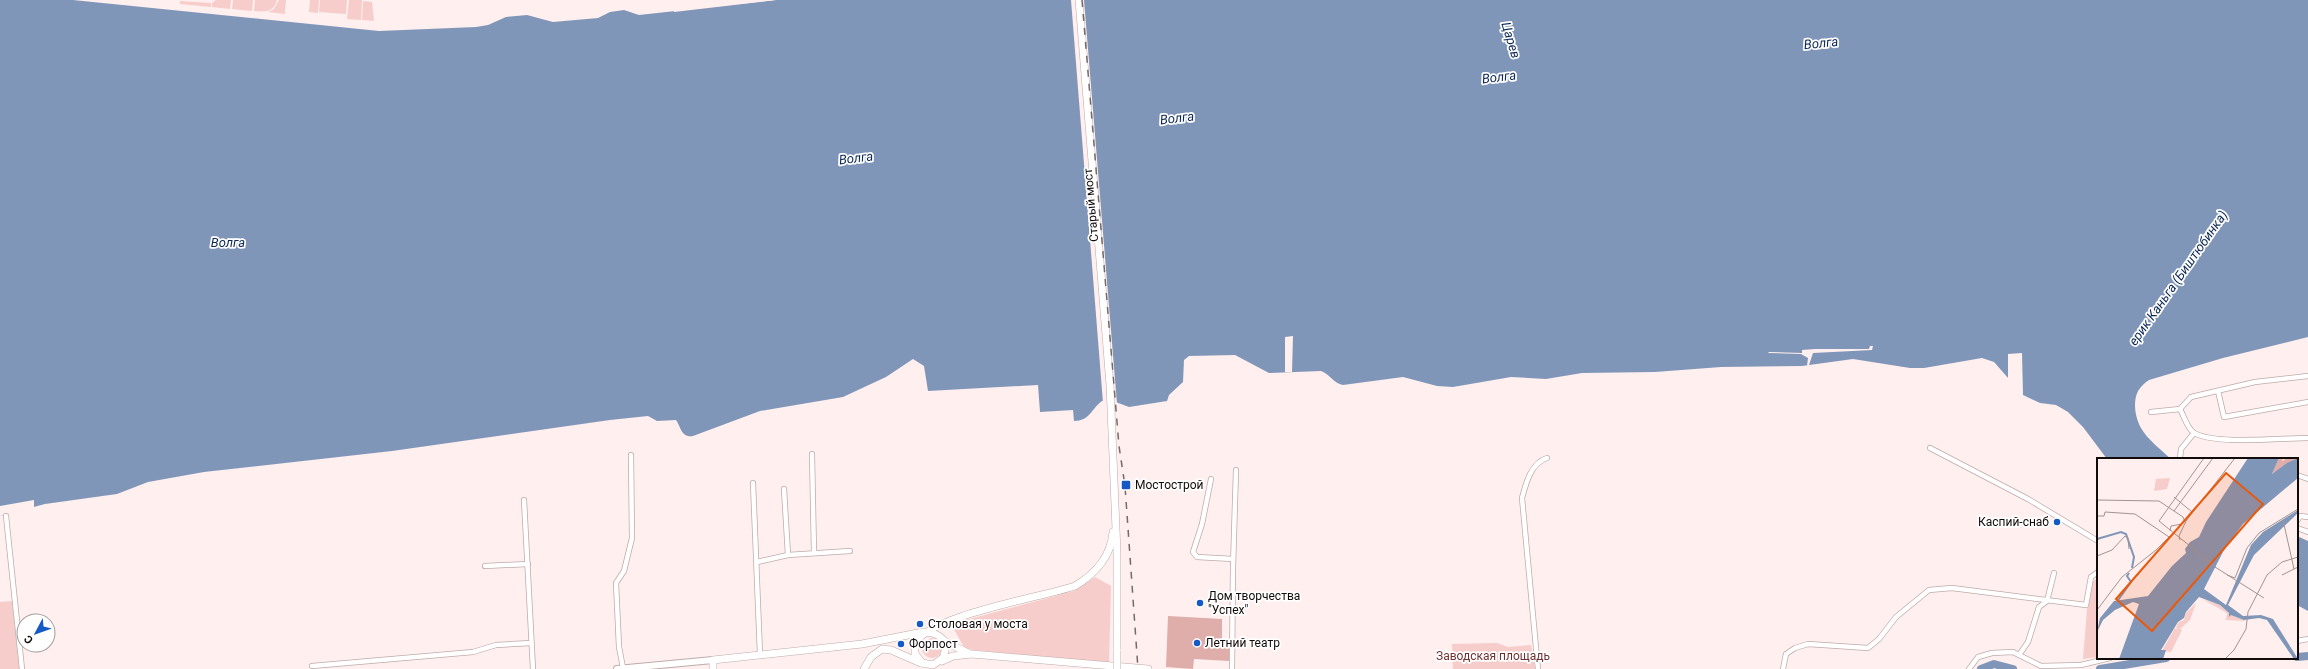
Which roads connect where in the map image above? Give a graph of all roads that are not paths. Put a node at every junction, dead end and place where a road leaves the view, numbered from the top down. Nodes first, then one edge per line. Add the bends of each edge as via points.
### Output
1 (1074, 0) edge
2 (1078, 0) edge
3 (2308, 376) edge
4 (2218, 391) junction
5 (2308, 402) edge
6 (2180, 409) junction
7 (1110, 410) junction
8 (2151, 412) dead end
9 (2194, 433) junction
10 (2308, 438) edge
11 (1930, 448) dead end
12 (812, 454) dead end
13 (631, 455) dead end
14 (1547, 458) dead end
15 (2180, 458) edge
16 (1236, 470) dead end
17 (2298, 475) edge
18 (1211, 479) dead end
19 (2308, 479) edge
20 (753, 483) dead end
21 (784, 489) dead end
22 (524, 500) dead end
23 (1115, 514) junction
24 (6, 516) dead end
25 (2308, 517) edge
26 (2298, 519) edge
27 (2298, 528) edge
28 (2308, 532) edge
29 (2097, 540) edge
30 (850, 551) dead end
31 (814, 553) junction
32 (788, 555) junction
33 (1233, 559) junction
34 (757, 562) junction
35 (528, 564) junction
36 (485, 566) dead end
37 (2054, 572) dead end
38 (2097, 573) edge
39 (2047, 601) junction
40 (927, 632) junction
41 (2308, 639) edge
42 (944, 641) junction
43 (2298, 641) edge
44 (531, 643) junction
45 (862, 644) junction
46 (887, 649) junction
47 (760, 654) junction
48 (972, 654) junction
49 (2019, 655) junction
50 (2105, 659) edge
51 (713, 660) junction
52 (942, 661) junction
53 (312, 666) dead end
54 (925, 666) edge
55 (620, 668) edge
56 (22, 669) edge
57 (533, 669) edge
58 (713, 669) edge
59 (864, 669) edge
60 (1117, 669) edge
61 (1148, 669) edge
62 (1232, 669) edge
63 (1538, 669) edge
64 (1783, 669) edge
65 (1969, 669) edge

1 - 7 main road, Старый мост via 1105,378
2 - 7 main road, Старый мост
3 - 4 street via 2255,382
4 - 5 street via 2224,417
4 - 6 street via 2191,398
6 - 8 street
6 - 9 street
7 - 23 main road, Старый мост
9 - 10 street via 2221,439
9 - 15 street via 2181,449
11 - 29 street via 2028,499
12 - 31 street
13 - 55 street via 632,538 624,571 616,583
14 - 63 street via 1537,462 1527,480 1522,498
16 - 33 street
17 - 19 street
18 - 33 street via 1202,524 1193,552 1197,557
20 - 34 street
21 - 32 street
22 - 35 street
23 - 40 main road via 1113,536 1107,553 1099,566 1084,580 1061,591 957,618
23 - 60 main road, bridge
24 - 56 street
25 - 26 street via 2300,516
27 - 28 street
30 - 31 street
31 - 32 street
32 - 34 street
33 - 62 street
34 - 47 street
35 - 36 street
35 - 44 street
37 - 39 street
38 - 39 street via 2091,577 2086,605
39 - 49 street via 2039,607 2028,642
39 - 64 street via 1952,588 1933,589 1896,617 1879,639 1868,648 1802,645 1786,654
40 - 42 main road via 937,634
40 - 45 main road
40 - 54 main road via 915,644 915,654
41 - 43 street
42 - 48 main road
42 - 52 main road via 946,653
44 - 53 street via 496,645 473,652
44 - 57 street
45 - 46 street
45 - 47 main road
46 - 54 main road
46 - 59 main road via 880,649 871,657
47 - 51 main road
48 - 52 main road via 953,656
48 - 61 main road
49 - 50 street via 2041,666 2081,664
49 - 65 street via 2013,652 1992,653 1978,657
51 - 55 main road
51 - 58 main road
52 - 54 main road

